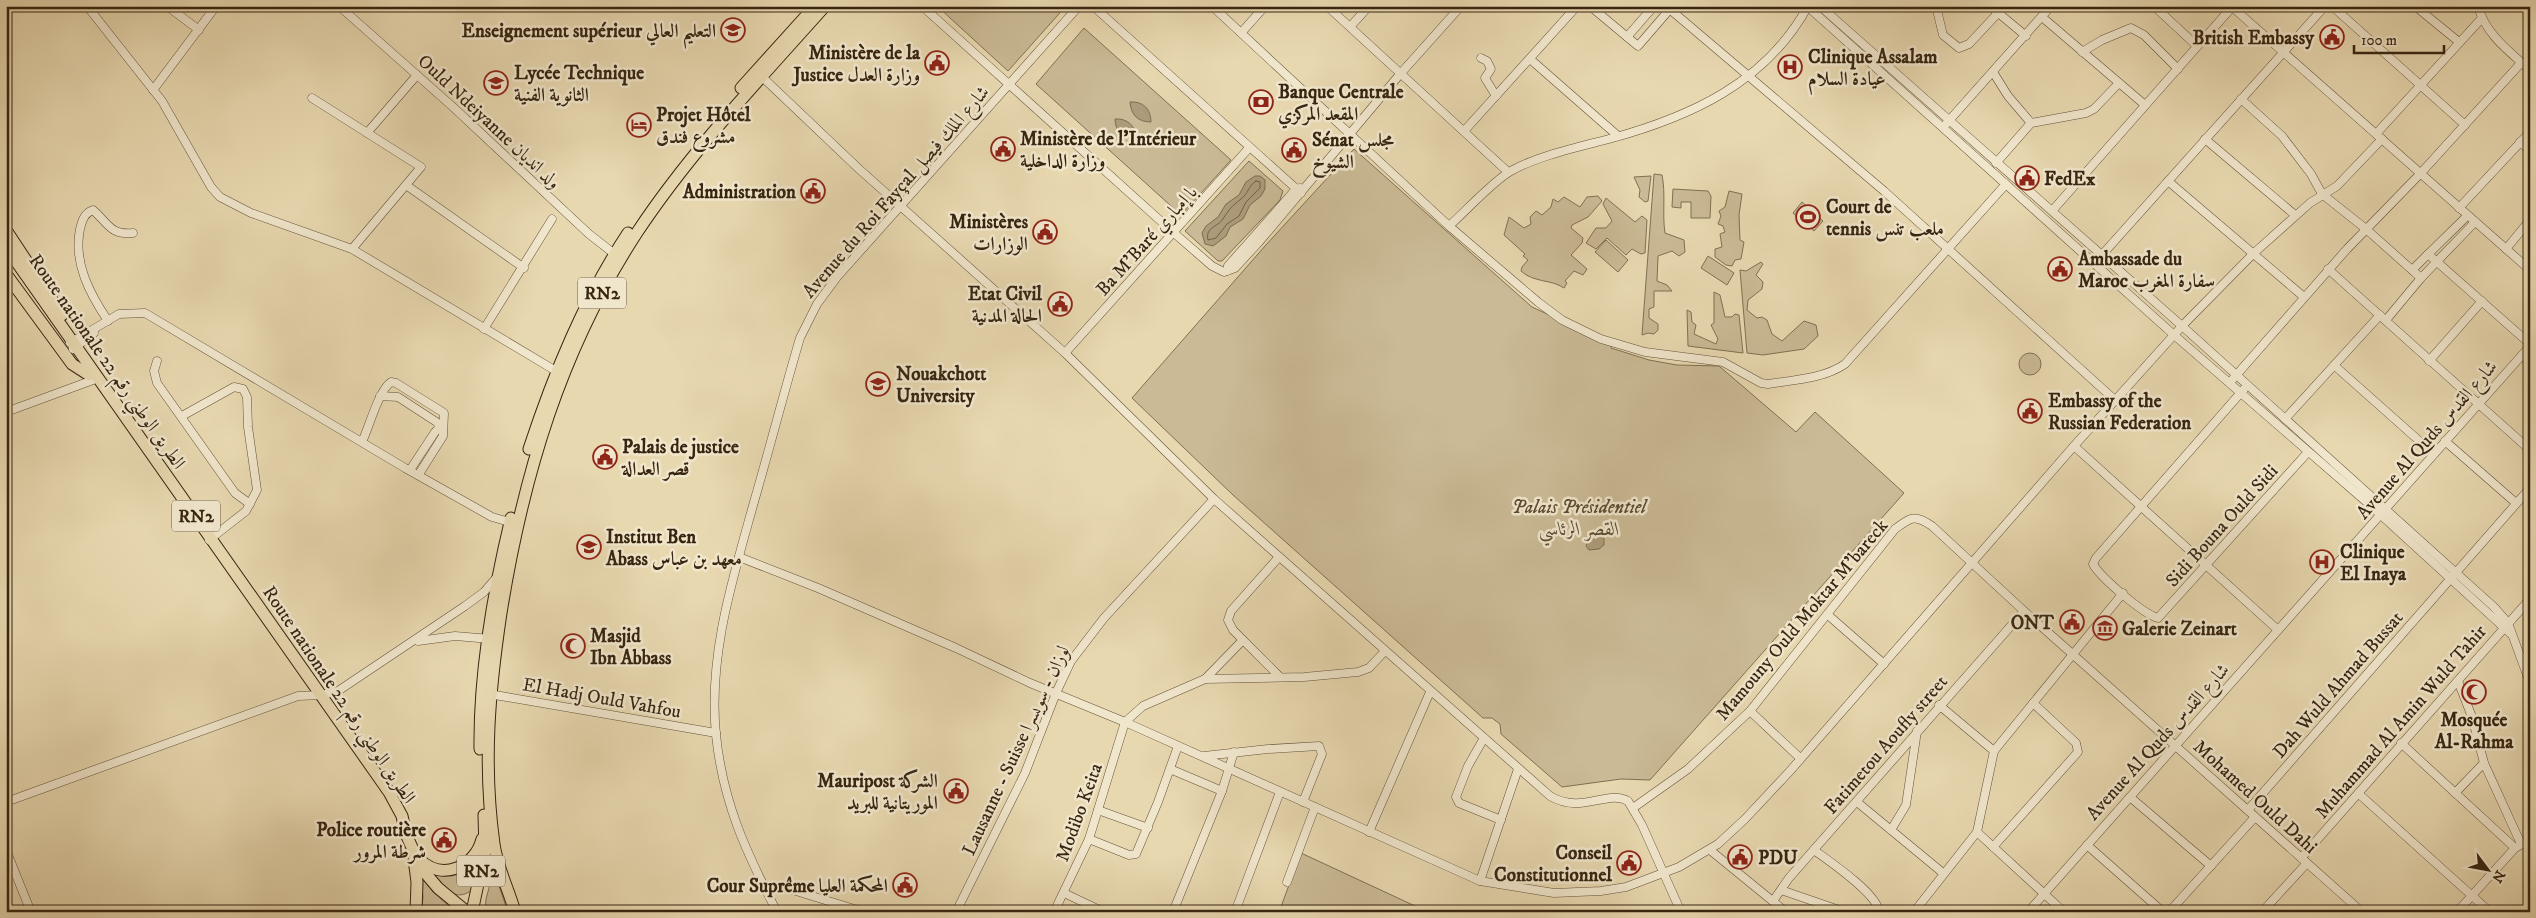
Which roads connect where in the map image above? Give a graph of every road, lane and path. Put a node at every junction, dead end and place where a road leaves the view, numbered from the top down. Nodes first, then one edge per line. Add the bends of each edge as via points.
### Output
1 (87, 6) edge
2 (167, 6) edge
3 (216, 6) edge
4 (339, 6) edge
5 (815, 6) edge
6 (825, 6) edge
7 (922, 6) edge
8 (1078, 6) edge
9 (1093, 6) edge
10 (1212, 6) edge
11 (1265, 6) edge
12 (1327, 6) edge
13 (1369, 6) edge
14 (1461, 6) edge
15 (1577, 6) edge
16 (1590, 6) edge
17 (1654, 6) edge
18 (1808, 6) edge
19 (1820, 6) edge
20 (1936, 6) edge
21 (1990, 6) edge
22 (2051, 6) edge
23 (2154, 6) edge
24 (2325, 6) edge
25 (2332, 6) edge
26 (2415, 6) edge
27 (2478, 6) edge
28 (2232, 7) edge
29 (1668, 8) edge
30 (1998, 13) junction
31 (2042, 17) junction
32 (2482, 18) junction
33 (1350, 27) junction
34 (199, 30) junction
35 (1241, 33) junction
36 (2026, 36) junction
37 (1627, 37) junction
38 (2459, 42) junction
39 (2197, 46) junction
40 (2082, 52) junction
41 (2284, 52) junction
42 (1481, 58) dead end
43 (1530, 59) junction
44 (2521, 63) junction
45 (2178, 68) junction
46 (2529, 69) edge
47 (1993, 72) junction
48 (759, 73) junction
49 (1401, 73) junction
50 (417, 75) junction
51 (1748, 78) junction
52 (2119, 83) junction
53 (1008, 85) junction
54 (2420, 85) junction
55 (153, 90) junction
56 (1496, 96) junction
57 (312, 98) dead end
58 (2241, 99) junction
59 (2145, 106) junction
60 (2031, 123) junction
61 (1946, 124) junction
62 (2465, 125) junction
63 (1465, 130) junction
64 (2530, 132) edge
65 (368, 133) junction
66 (1350, 134) junction
67 (1618, 136) junction
68 (2379, 137) junction
69 (2205, 139) junction
70 (2520, 142) junction
71 (1249, 148) junction
72 (2530, 151) edge
73 (1996, 162) junction
74 (1508, 172) junction
75 (2420, 174) junction
76 (2168, 181) junction
77 (2006, 184) junction
78 (406, 185) junction
79 (1300, 189) junction
80 (2322, 194) junction
81 (901, 205) junction
82 (2459, 208) junction
83 (2052, 211) junction
84 (2295, 215) junction
85 (2467, 216) junction
86 (552, 219) dead end
87 (2530, 220) edge
88 (2475, 222) junction
89 (1449, 226) junction
90 (2366, 229) junction
91 (6, 230) edge
92 (1174, 233) junction
93 (133, 234) dead end
94 (6, 247) edge
95 (2506, 248) junction
96 (352, 249) junction
97 (1949, 249) junction
98 (2254, 253) junction
99 (2428, 254) junction
100 (618, 256) junction
101 (2101, 256) junction
102 (6, 257) edge
103 (2437, 262) junction
104 (524, 268) junction
105 (2328, 270) junction
106 (2412, 270) junction
107 (2530, 270) edge
108 (6, 274) edge
109 (2421, 278) junction
110 (2304, 297) junction
111 (2482, 301) junction
112 (2383, 318) junction
113 (106, 322) junction
114 (2182, 326) junction
115 (484, 329) junction
116 (2174, 335) junction
117 (72, 344) junction
118 (2530, 345) edge
119 (1065, 353) junction
120 (2522, 355) junction
121 (2430, 360) junction
122 (157, 361) dead end
123 (2530, 362) edge
124 (2335, 366) junction
125 (556, 371) junction
126 (2236, 376) junction
127 (91, 378) junction
128 (2229, 383) junction
129 (2247, 386) junction
130 (2240, 393) junction
131 (380, 396) junction
132 (2116, 401) junction
133 (2477, 405) junction
134 (6, 412) edge
135 (182, 416) junction
136 (2286, 420) junction
137 (442, 426) junction
138 (2446, 441) junction
139 (362, 442) junction
140 (2074, 446) junction
141 (2530, 450) edge
142 (2308, 452) junction
143 (2434, 454) junction
144 (410, 470) junction
145 (418, 474) junction
146 (2530, 488) edge
147 (1214, 498) junction
148 (2516, 503) junction
149 (250, 504) junction
150 (2140, 506) junction
151 (2383, 512) junction
152 (514, 523) junction
153 (209, 540) junction
154 (739, 557) junction
155 (1279, 557) junction
156 (1972, 563) junction
157 (2206, 565) junction
158 (503, 574) junction
159 (2453, 576) junction
160 (2122, 593) junction
161 (2530, 598) edge
162 (2024, 611) junction
163 (1828, 616) junction
164 (2506, 626) junction
165 (2278, 630) junction
166 (493, 639) junction
167 (1243, 640) junction
168 (413, 642) junction
169 (1385, 651) junction
170 (2073, 653) junction
171 (1884, 664) junction
172 (1279, 676) junction
173 (2529, 678) edge
174 (1205, 679) junction
175 (2458, 681) junction
176 (1430, 692) junction
177 (1056, 693) junction
178 (486, 694) junction
179 (317, 695) junction
180 (2033, 703) junction
181 (1940, 705) junction
182 (1750, 711) junction
183 (1125, 722) junction
184 (1916, 732) junction
185 (716, 733) junction
186 (1484, 738) junction
187 (2401, 743) junction
188 (1178, 746) junction
189 (2175, 746) junction
190 (1994, 751) junction
191 (1234, 752) junction
192 (1202, 756) junction
193 (1800, 758) junction
194 (2484, 763) junction
195 (1229, 768) junction
196 (1170, 769) junction
197 (1518, 769) junction
198 (1222, 791) junction
199 (1280, 792) junction
200 (2455, 793) junction
201 (2358, 794) junction
202 (2130, 797) junction
203 (6, 802) edge
204 (1304, 802) junction
205 (1858, 802) junction
206 (1316, 807) junction
207 (1633, 808) junction
208 (1098, 810) junction
209 (2248, 810) junction
210 (2255, 817) junction
211 (1502, 820) junction
212 (1148, 828) junction
213 (485, 829) junction
214 (1891, 830) junction
215 (1369, 832) junction
216 (1977, 832) junction
217 (1089, 838) junction
218 (2530, 840) edge
219 (2087, 845) junction
220 (1993, 846) junction
221 (2518, 846) junction
222 (495, 848) junction
223 (6, 850) edge
224 (412, 850) junction
225 (1710, 850) junction
226 (1814, 850) junction
227 (2304, 860) junction
228 (2211, 866) junction
229 (1943, 873) junction
230 (1663, 874) junction
231 (1480, 881) junction
232 (1287, 882) dead end
233 (763, 885) junction
234 (1781, 890) junction
235 (1064, 892) junction
236 (2044, 894) junction
237 (2472, 895) junction
238 (1773, 901) junction
239 (31, 912) edge
240 (416, 912) edge
241 (467, 912) edge
242 (472, 912) edge
243 (479, 912) edge
244 (515, 912) edge
245 (777, 912) edge
246 (864, 912) edge
247 (956, 912) edge
248 (1054, 912) edge
249 (1104, 912) edge
250 (1173, 912) edge
251 (1236, 912) edge
252 (1681, 912) edge
253 (1786, 912) edge
254 (1845, 912) edge
255 (1878, 912) edge
256 (1914, 912) edge
257 (2028, 912) edge
258 (2064, 912) edge
259 (2163, 912) edge
260 (2169, 912) edge
261 (2262, 912) edge
262 (2362, 912) edge
263 (2456, 912) edge
264 (2490, 912) edge

1 - 55 street
2 - 34 street
3 - 34 street
4 - 50 street, Ould Ndeiyanne ولد انديان
5 - 48 highway, RN2
6 - 48 highway, RN2
7 - 53 street
8 - 53 street, Avenue du Roi Fayçal شارع الملك فيصل
9 - 71 street
10 - 35 street
11 - 35 street
12 - 33 street
13 - 33 street
14 - 49 street
15 - 43 street
16 - 37 street
17 - 37 street
18 - 51 street via 1788,38
18 - 61 street
19 - 61 street
20 - 30 street via 1942,35 1959,48 1969,44
21 - 30 street
22 - 31 street
23 - 39 street
24 - 41 street
25 - 54 street
26 - 38 street
27 - 32 street
28 - 39 street
28 - 41 street
29 - 37 street via 1639,46
29 - 51 street
30 - 36 street
31 - 36 street
31 - 40 street
32 - 38 street
32 - 44 street via 2496,39
33 - 49 street
34 - 55 street
35 - 66 street
36 - 47 street
38 - 54 street
39 - 45 street
40 - 45 street via 2130,28 2144,35
40 - 52 street
41 - 58 street
41 - 68 street
42 - 56 street via 1491,69 1485,78
43 - 56 street
43 - 67 street
44 - 46 street
44 - 62 street
45 - 59 street
47 - 60 street
47 - 61 street
48 - 81 street
48 - 100 highway, RN2
49 - 63 street
49 - 66 street
50 - 65 street
50 - 100 street, Ould Ndeiyanne ولد انديان via 589,234
51 - 67 street via 1712,100
51 - 97 street
52 - 59 street
52 - 60 street via 2086,113
53 - 81 street, Avenue du Roi Fayçal شارع الملك فيصل
53 - 92 street
54 - 62 street
54 - 68 street
55 - 96 street via 211,188 220,197 251,213
56 - 63 street
57 - 65 street
58 - 69 street
58 - 80 street via 2282,136
59 - 83 street
60 - 73 street
61 - 73 street
61 - 77 street
62 - 75 street
63 - 74 street
64 - 70 street
65 - 78 street via 421,167
66 - 79 street
66 - 89 street
67 - 74 street
68 - 75 street
68 - 80 street via 2349,175
69 - 76 street
69 - 84 street
70 - 72 street
70 - 82 street
71 - 79 street
71 - 92 street, Ba M'Baré با إمباري
73 - 83 street
74 - 89 street
75 - 82 street
75 - 90 street
76 - 98 street
76 - 101 street
77 - 97 street
77 - 116 street
78 - 96 street
78 - 104 street
79 - 92 street via 1228,266 1227,272 1216,268
80 - 84 street
80 - 90 street
81 - 119 street
81 - 154 street, Avenue du Roi Fayçal شارع الملك فيصل via 837,277 808,320
82 - 85 street
83 - 101 street
84 - 98 street
85 - 88 street
85 - 99 street
86 - 104 street
87 - 95 street
88 - 95 street
88 - 103 street
89 - 97 street via 1538,302 1588,334 1659,355 1718,360 1754,381 1768,384 1828,373 1845,364
90 - 105 street
90 - 106 street
91 - 117 highway via 64,317
92 - 119 street, Ba M'Baré با إمباري
93 - 113 street via 114,232 92,210 82,220 77,243 81,268
94 - 117 highway, Route nationale 22 الطريق الوطني رقم / RN2
95 - 107 street
96 - 115 street
97 - 132 street
98 - 110 street
98 - 114 street
99 - 103 street
99 - 106 street
100 - 125 highway, RN2 via 582,312
100 - 152 highway, RN2 via 564,375
101 - 114 street
102 - 117 highway, Route nationale 22 الطريق الوطني رقم / RN2
103 - 109 street
103 - 111 street
104 - 115 street
105 - 110 street
105 - 112 street
106 - 109 street
108 - 127 highway via 72,364
109 - 112 street
110 - 126 street
111 - 118 street
111 - 121 street
112 - 121 street
112 - 124 street
113 - 117 street
113 - 139 street via 126,312 153,316
114 - 116 street
114 - 126 street
115 - 125 street
116 - 128 street
116 - 132 street
117 - 127 highway, Route nationale 22 الطريق الوطني رقم / RN2
117 - 153 highway, Route nationale 22 الطريق الوطني رقم / RN2
118 - 120 street, Avenue Al Quds شارع القدس
119 - 147 street
120 - 123 street
120 - 133 street, Avenue Al Quds شارع القدس
121 - 133 street
122 - 135 street via 154,371 157,382
124 - 136 street
124 - 143 street
125 - 152 highway, RN2 via 528,453
126 - 128 street
126 - 129 street
127 - 134 street
127 - 153 highway, Route nationale 22 الطريق الوطني رقم / RN2
128 - 130 street
129 - 130 street
129 - 136 street
130 - 142 street
130 - 150 street
131 - 137 street via 398,397
131 - 137 street via 387,385 396,383 444,412
131 - 139 street
132 - 140 street
133 - 138 street, Avenue Al Quds شارع القدس
133 - 141 street
135 - 149 street via 234,493
135 - 149 street via 227,389 243,389 247,397 257,481 257,490
136 - 151 street
137 - 144 street
137 - 145 street via 442,436
138 - 143 street, Avenue Al Quds شارع القدس
138 - 148 street
139 - 144 street
140 - 150 street
140 - 156 street
142 - 151 street
142 - 157 street, Sidi Bouna Ould Sidi
143 - 151 street, Avenue Al Quds شارع القدس
144 - 145 street
145 - 152 street via 492,517
146 - 148 street, Dah Wuld Ahmad Bussat
147 - 155 street
147 - 177 street, Lausanne - Suisse لوزان - سويسرا via 1086,638
148 - 159 street, Dah Wuld Ahmad Bussat
149 - 153 street
150 - 157 street
150 - 160 street via 2093,564
151 - 159 street
151 - 165 street, Avenue Al Quds شارع القدس
152 - 158 highway, RN2
153 - 179 highway, Route nationale 22 الطريق الوطني رقم / RN2
154 - 177 street via 818,588
154 - 185 street, Avenue du Roi Fayçal شارع الملك فيصل via 719,638 715,684
155 - 167 street via 1228,616 1230,625
155 - 169 street
156 - 162 street, Mohamed Ould Dahi
156 - 163 street, Mamouny Ould Moktar M'bareck via 1932,526 1920,518 1908,519 1895,529
156 - 171 street
157 - 160 street, Sidi Bouna Ould Sidi via 2158,618 2147,614
157 - 165 street
158 - 166 highway, RN2
158 - 168 street via 480,595
159 - 164 street
159 - 209 street, Dah Wuld Ahmad Bussat
160 - 170 street
161 - 164 street, Muhammad Al Amin Wuld Tahir
162 - 170 street, Mohamed Ould Dahi
162 - 181 street, Fatimetou Aoufly street
163 - 171 street
163 - 182 street, Mamouny Ould Moktar M'bareck
164 - 173 street
164 - 175 street, Muhammad Al Amin Wuld Tahir
165 - 189 street, Avenue Al Quds شارع القدس
166 - 168 street via 441,636
166 - 178 highway, RN2
167 - 172 street
167 - 174 street
168 - 179 street via 346,686
169 - 172 street via 1369,668 1358,672
169 - 176 street
170 - 180 street
170 - 189 street, Mohamed Ould Dahi
171 - 193 street
172 - 174 street
174 - 183 street via 1143,706
175 - 187 street, Muhammad Al Amin Wuld Tahir
175 - 194 street
176 - 186 street
176 - 215 street
177 - 183 street
177 - 247 street, Lausanne - Suisse لوزان - سويسرا via 1025,773
178 - 185 street, El Hadj Ould Vahfou
178 - 213 highway, RN2 via 480,770
178 - 222 highway, RN2 via 487,770
179 - 203 street via 298,696
179 - 224 highway, Route nationale 22 الطريق الوطني رقم / RN2 via 389,792 402,816
180 - 190 street
180 - 220 street via 2076,743 2078,752
181 - 184 street, Fatimetou Aoufly street
181 - 190 street
182 - 193 street
182 - 207 street, Mamouny Ould Moktar M'bareck via 1688,769
183 - 188 street
183 - 208 street, Modibo Keita
184 - 205 street, Fatimetou Aoufly street
184 - 214 street via 1908,800
185 - 233 street, Avenue du Roi Fayçal شارع الملك فيصل via 732,815
186 - 197 street
186 - 211 street via 1474,753 1456,797 1459,803
187 - 200 street
187 - 201 street, Muhammad Al Amin Wuld Tahir
188 - 192 street
188 - 196 street
189 - 202 street, Avenue Al Quds شارع القدس
189 - 209 street, Mohamed Ould Dahi
190 - 216 street
191 - 192 street
191 - 195 street
191 - 204 street via 1307,746 1322,748
192 - 195 street
193 - 225 street via 1745,819
194 - 200 street
194 - 221 street
195 - 198 street
195 - 199 street
196 - 198 street
196 - 212 street
197 - 207 street via 1550,796 1566,804 1619,798 1628,801
197 - 211 street
198 - 250 street
199 - 204 street
199 - 251 street
200 - 221 street
201 - 227 street, Muhammad Al Amin Wuld Tahir
201 - 237 street
202 - 219 street, Avenue Al Quds شارع القدس
202 - 228 street
204 - 206 street
205 - 214 street
205 - 226 street, Fatimetou Aoufly street
206 - 215 street
206 - 232 street
207 - 230 street
208 - 212 street
208 - 217 street, Modibo Keita
209 - 210 street, Mohamed Ould Dahi
210 - 227 street, Mohamed Ould Dahi
210 - 228 street
211 - 231 street
212 - 217 street via 1139,852 1133,856
213 - 224 highway via 474,857 458,868 433,868 422,862
213 - 242 highway, RN2 via 485,851
214 - 229 street
215 - 231 street
216 - 220 street
216 - 229 street
217 - 235 street, Modibo Keita
218 - 221 street
219 - 236 street, Avenue Al Quds شارع القدس
219 - 259 street
220 - 236 street
221 - 237 street
222 - 243 highway, RN2
222 - 244 highway
223 - 239 street
224 - 240 highway, RN2 via 417,882
224 - 241 highway, RN2 via 429,879
225 - 230 street
225 - 238 street
226 - 234 street, Fatimetou Aoufly street
226 - 255 street via 1863,889 1876,903
227 - 261 street, Muhammad Al Amin Wuld Tahir
227 - 262 street, Mohamed Ould Dahi
228 - 260 street
229 - 256 street
230 - 231 street via 1626,887 1566,894
230 - 252 street
233 - 245 street, Avenue du Roi Fayçal شارع الملك فيصل
233 - 246 street
234 - 238 street, Fatimetou Aoufly street
234 - 254 street
235 - 248 street, Modibo Keita
235 - 249 street
236 - 257 street, Avenue Al Quds شارع القدس
236 - 258 street
237 - 263 street
237 - 264 street
238 - 253 street

